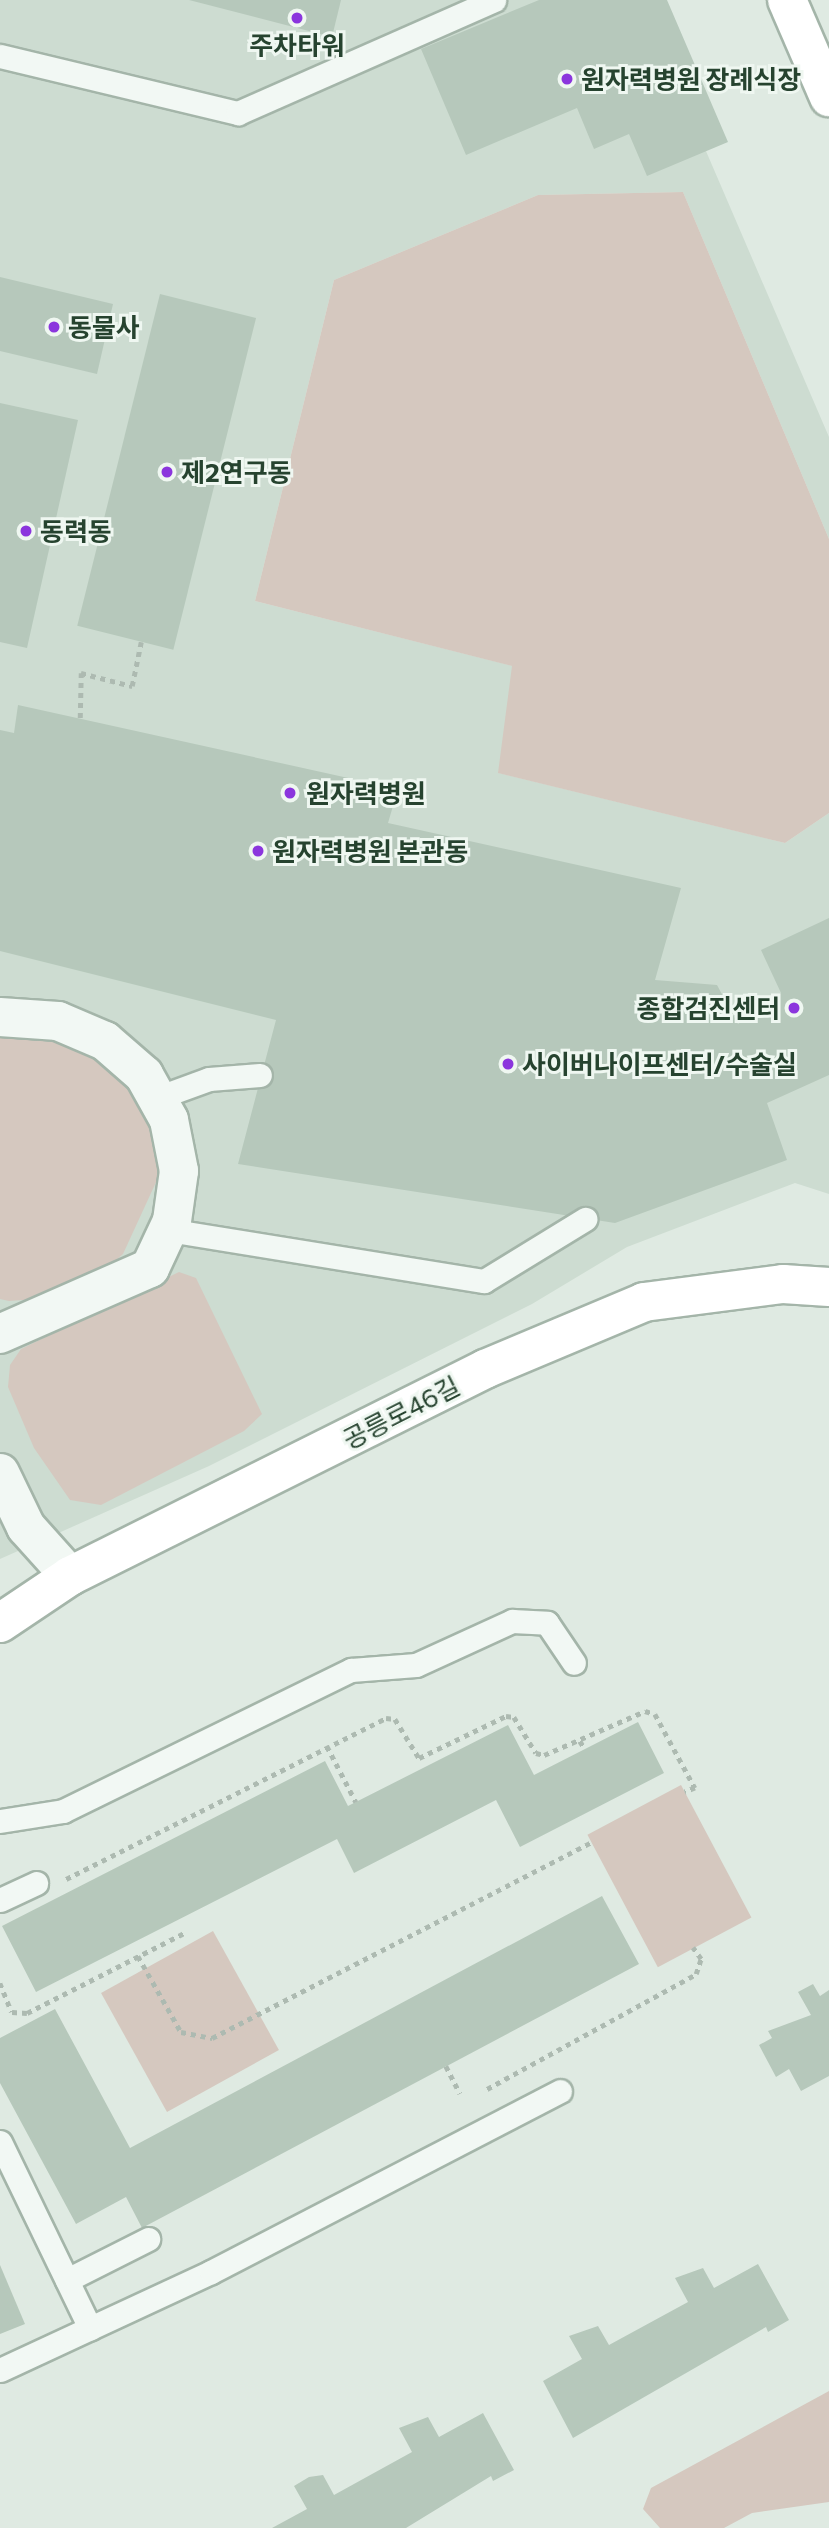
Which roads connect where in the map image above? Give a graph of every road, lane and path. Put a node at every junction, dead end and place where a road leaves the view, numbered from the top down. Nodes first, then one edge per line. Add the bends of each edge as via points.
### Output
1 (494, 0) edge
2 (787, 0) edge
3 (0, 56) edge
4 (829, 97) edge
5 (141, 642) dead end
6 (80, 718) dead end
7 (0, 1017) edge
8 (260, 1075) dead end
9 (157, 1098) junction
10 (584, 1219) dead end
11 (168, 1230) junction
12 (829, 1287) edge
13 (0, 1334) edge
14 (0, 1474) edge
15 (70, 1576) junction
16 (0, 1623) edge
17 (574, 1663) dead end
18 (580, 1741) junction
19 (327, 1746) junction
20 (585, 1749) dead end
21 (685, 1792) dead end
22 (356, 1802) dead end
23 (0, 1821) edge
24 (591, 1842) dead end
25 (61, 1882) dead end
26 (36, 1883) dead end
27 (0, 1900) edge
28 (186, 1932) dead end
29 (693, 1948) dead end
30 (138, 1956) junction
31 (0, 1983) edge
32 (446, 2066) dead end
33 (560, 2091) dead end
34 (460, 2094) dead end
35 (476, 2095) dead end
36 (0, 2142) edge
37 (148, 2239) dead end
38 (67, 2280) junction
39 (90, 2328) junction
40 (0, 2370) edge

1 - 3 lane via 237,113
2 - 4 street
5 - 6 path via 132,686 81,673
7 - 9 street via 58,1021 105,1041 144,1075
8 - 9 lane via 209,1079
9 - 11 street via 169,1120 179,1171
10 - 11 lane via 484,1281
11 - 13 street via 150,1268
12 - 15 street, 공릉로46길 via 783,1284 644,1302 485,1369
14 - 15 street via 26,1527
15 - 16 street, 공릉로46길
17 - 23 lane via 547,1623 512,1621 416,1665 351,1670 63,1811
18 - 19 path via 555,1753 536,1752 514,1717 506,1716 419,1758 395,1719 387,1718
18 - 20 path
18 - 21 path via 636,1713 655,1714 695,1788
19 - 22 path
19 - 25 path
24 - 30 path via 212,2038 181,2032
26 - 27 lane
28 - 30 path
29 - 35 path via 701,1959 696,1974
30 - 31 path via 27,2013 12,2012
32 - 34 path
33 - 39 lane
36 - 38 lane
37 - 38 lane
38 - 39 lane
39 - 40 lane

